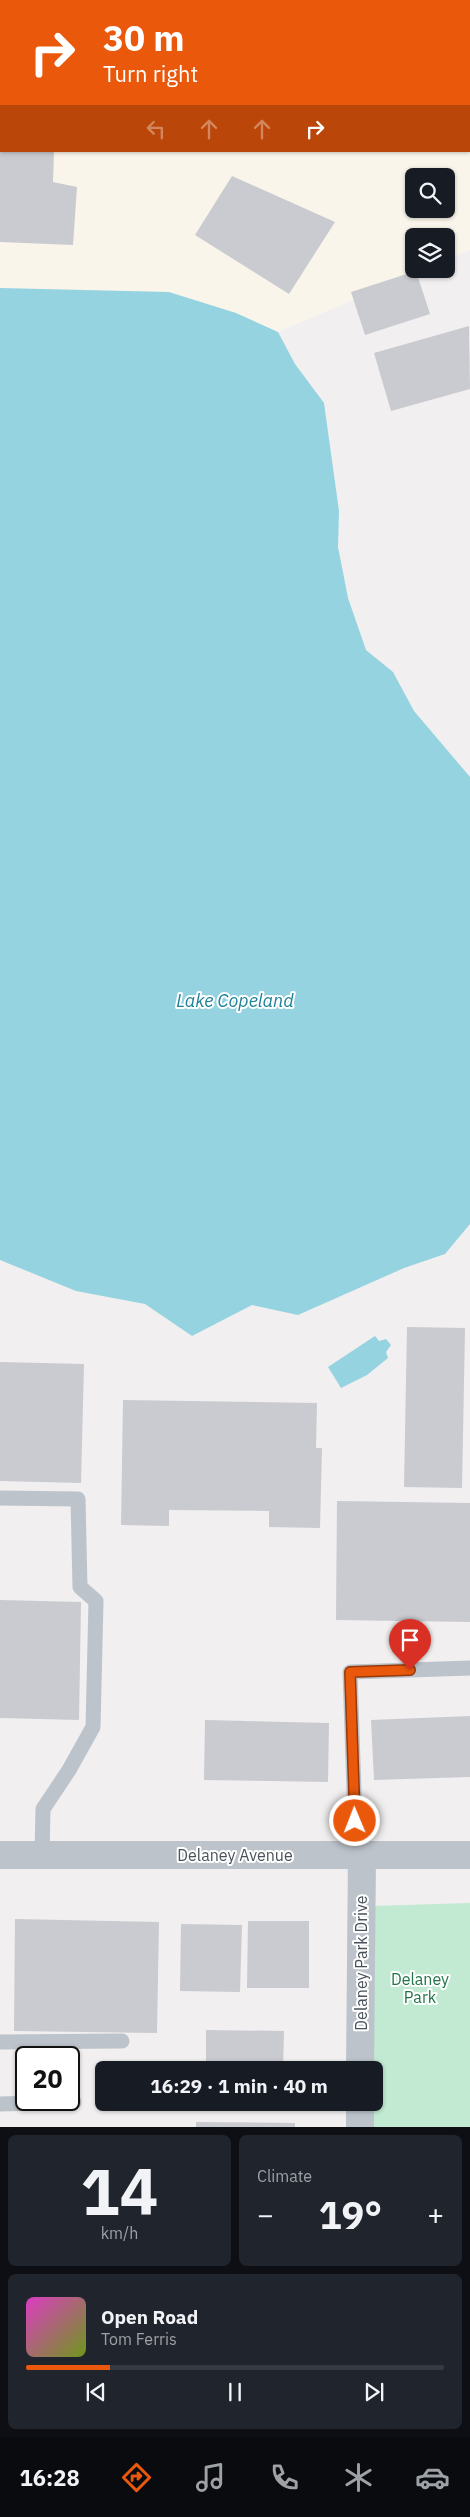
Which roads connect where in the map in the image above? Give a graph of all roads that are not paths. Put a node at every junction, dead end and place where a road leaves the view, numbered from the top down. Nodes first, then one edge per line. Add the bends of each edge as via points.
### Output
1 (0, 1498) edge
2 (470, 1668) edge
3 (0, 1855) edge
4 (42, 1855) junction
5 (470, 1855) edge
6 (362, 1856) junction
7 (122, 2041) dead end
8 (0, 2042) edge
9 (360, 2061) edge
10 (0, 2104) edge
11 (15, 2104) edge
12 (360, 2111) edge
13 (360, 2127) edge

1 - 4 lane via 78,1499 80,1587 96,1602 93,1727 42,1809
2 - 6 lane via 350,1672 355,1821
3 - 4 street, Delaney Avenue
4 - 6 street, Delaney Avenue
5 - 6 street, Delaney Avenue
6 - 9 street, Delaney Park Drive
7 - 8 lane
10 - 11 lane
12 - 13 street

